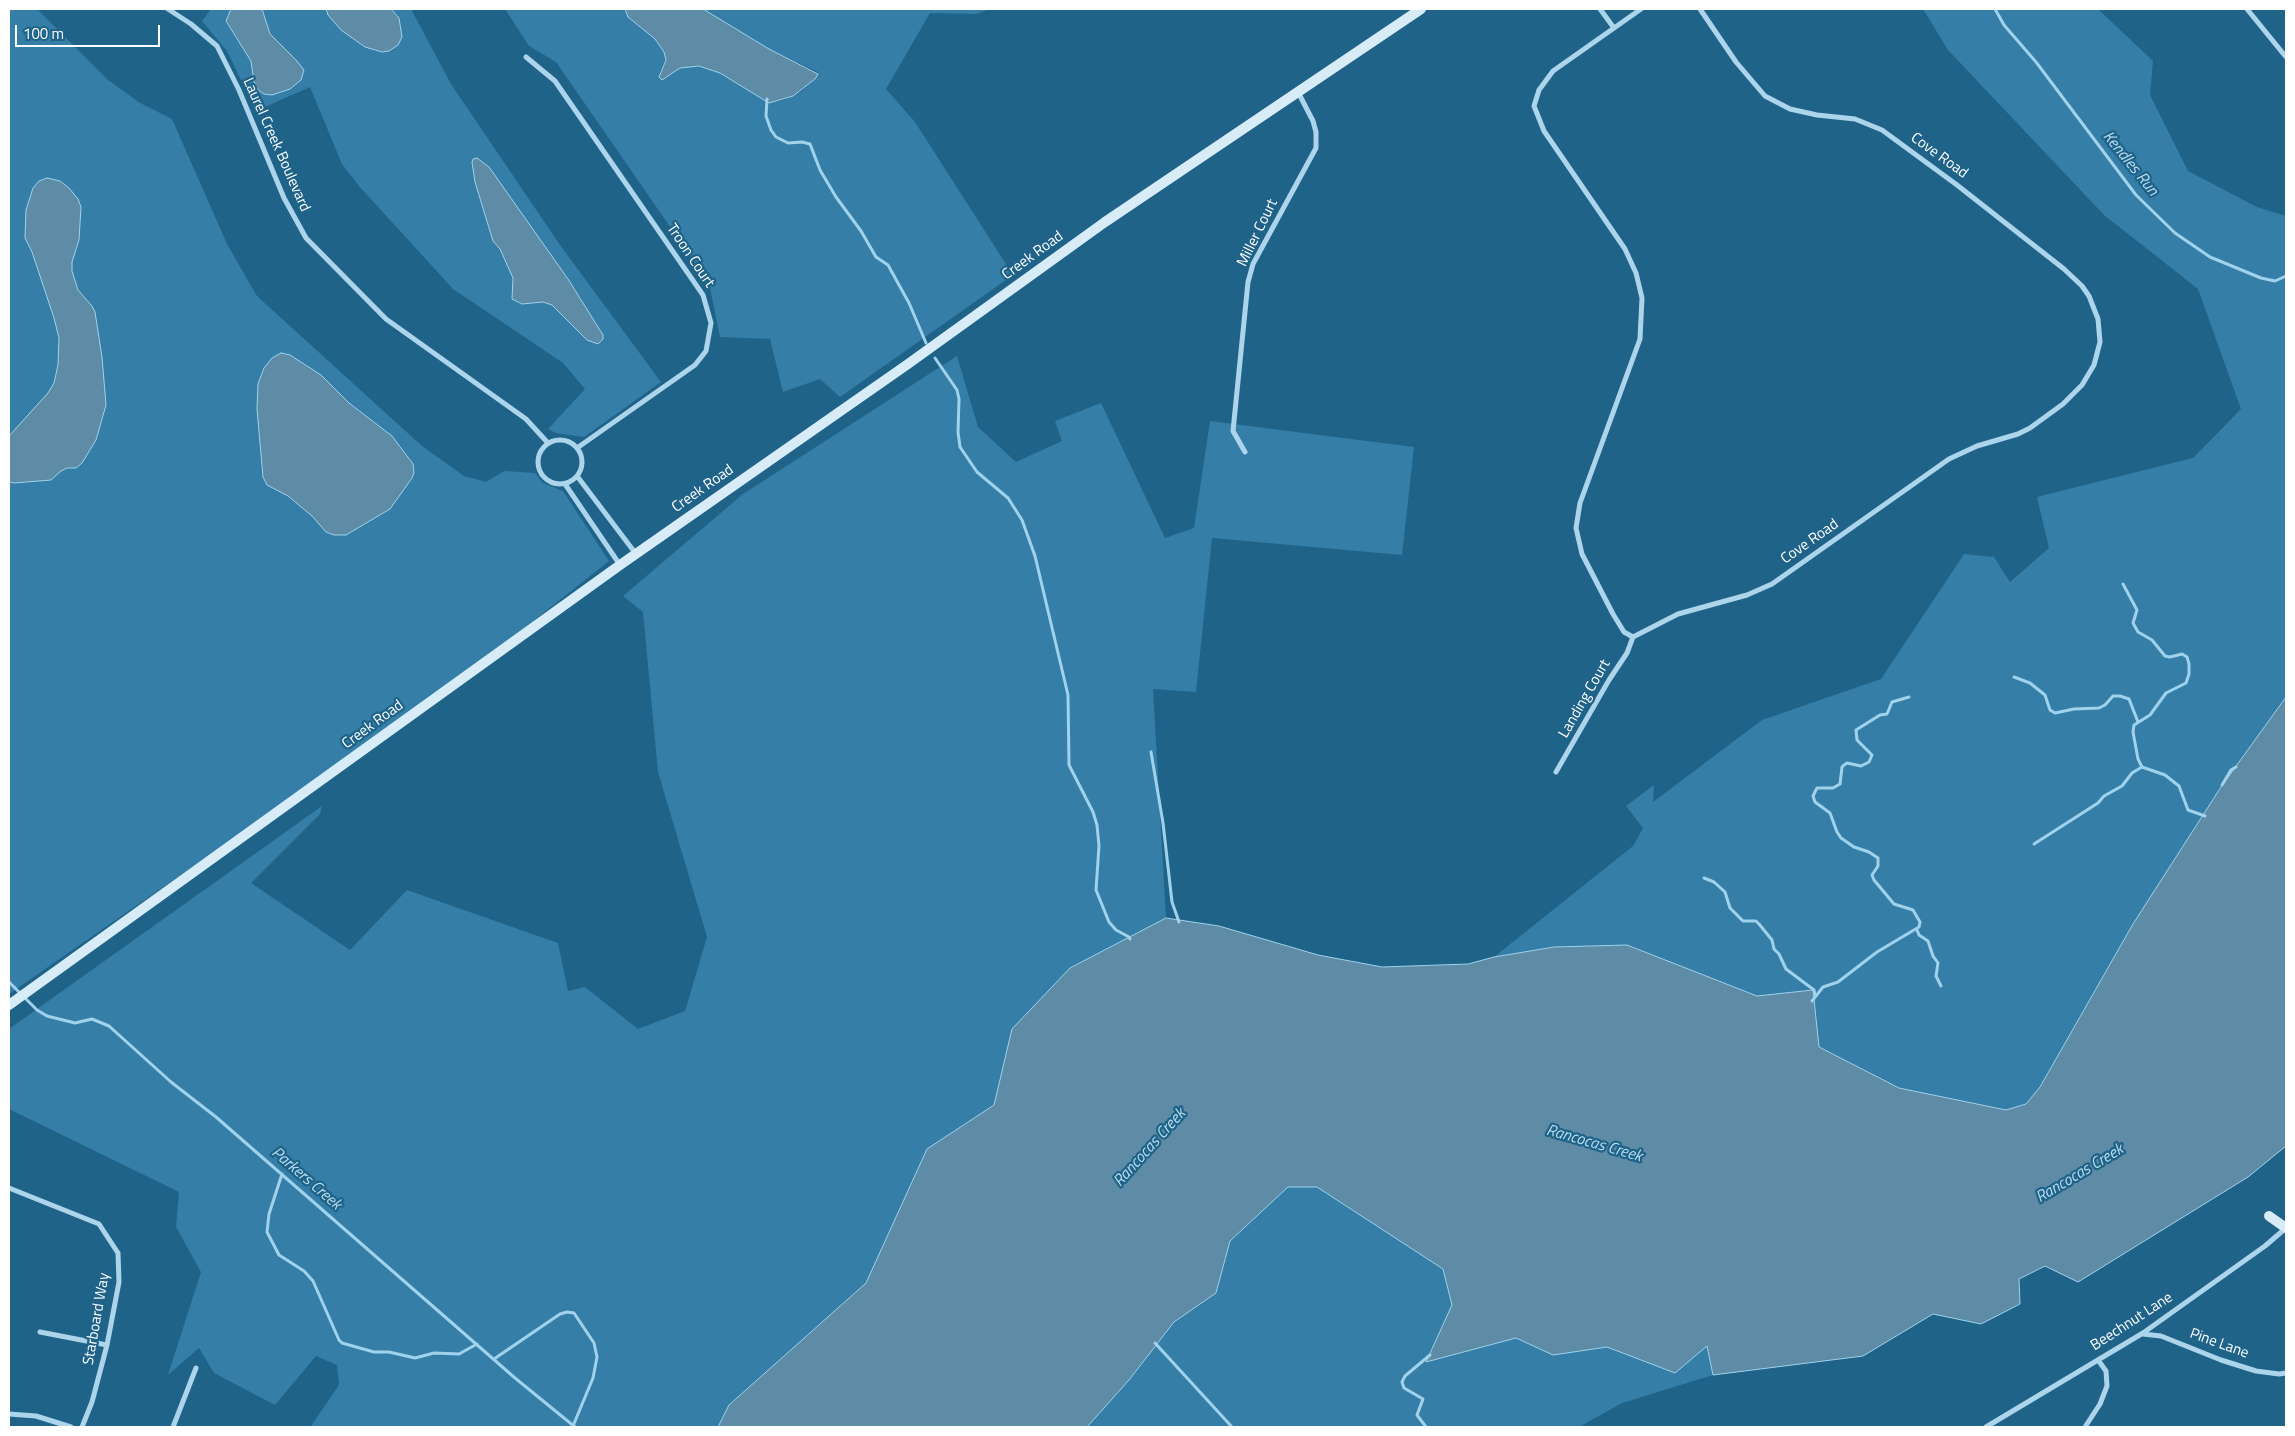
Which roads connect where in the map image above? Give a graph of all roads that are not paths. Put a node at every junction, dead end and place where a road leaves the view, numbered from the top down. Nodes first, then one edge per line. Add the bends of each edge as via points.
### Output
1 (168, 9) edge
2 (1421, 9) edge
3 (1600, 9) edge
4 (1641, 9) edge
5 (1700, 9) edge
6 (2247, 9) edge
7 (1614, 28) junction
8 (526, 57) dead end
9 (2286, 57) edge
10 (1298, 92) junction
11 (548, 443) junction
12 (577, 448) junction
13 (1244, 452) dead end
14 (577, 476) junction
15 (565, 484) junction
16 (636, 554) junction
17 (620, 565) junction
18 (1633, 637) junction
19 (1556, 772) dead end
20 (13, 1002) edge
21 (9, 1188) edge
22 (2269, 1216) dead end
23 (2286, 1228) edge
24 (40, 1332) dead end
25 (2143, 1334) junction
26 (107, 1345) junction
27 (2098, 1360) junction
28 (196, 1368) dead end
29 (2286, 1373) edge
30 (9, 1414) edge
31 (71, 1427) edge
32 (82, 1427) edge
33 (173, 1427) edge
34 (1986, 1427) edge
35 (2085, 1427) edge

1 - 11 street, Laurel Creek Boulevard via 217,46 284,198 306,238 386,319 526,419
2 - 10 main road, Creek Road
3 - 7 street
4 - 7 street
5 - 18 street, Cove Road via 1736,62 1765,96 1790,109 1855,119 1882,130 2064,269 2088,296 2098,319 2100,342 2094,364 2082,385 2063,404 2030,428 1949,459 1772,584 1747,596 1678,614
6 - 9 street
7 - 18 street via 1553,71 1539,90 1534,106 1544,131 1625,250 1636,273 1642,298 1640,339 1580,503 1576,528 1582,554 1609,606 1624,632
8 - 12 street, Troon Court via 555,81 703,295 711,323 706,351 695,365
10 - 13 street, Miller Court via 1313,121 1316,148 1254,264 1248,282 1233,431
10 - 16 main road, Creek Road via 1105,222
11 - 12 street via 565,440
11 - 15 street via 539,456 540,471 550,482
12 - 14 street via 582,460
14 - 15 street
14 - 16 street
15 - 17 street
16 - 17 main road, Creek Road
17 - 20 main road, Creek Road
18 - 19 street, Landing Court via 1627,653
21 - 26 street, Starboard Way via 100,1224 118,1253 119,1282
22 - 23 main road
23 - 25 street, Beechnut Lane
24 - 26 street
25 - 27 street, Beechnut Lane
25 - 29 street, Pine Lane via 2161,1336 2256,1371
26 - 32 street, Starboard Way
27 - 34 street, Beechnut Lane
27 - 35 street via 2106,1371 2107,1386
28 - 33 street
30 - 31 street via 36,1416

